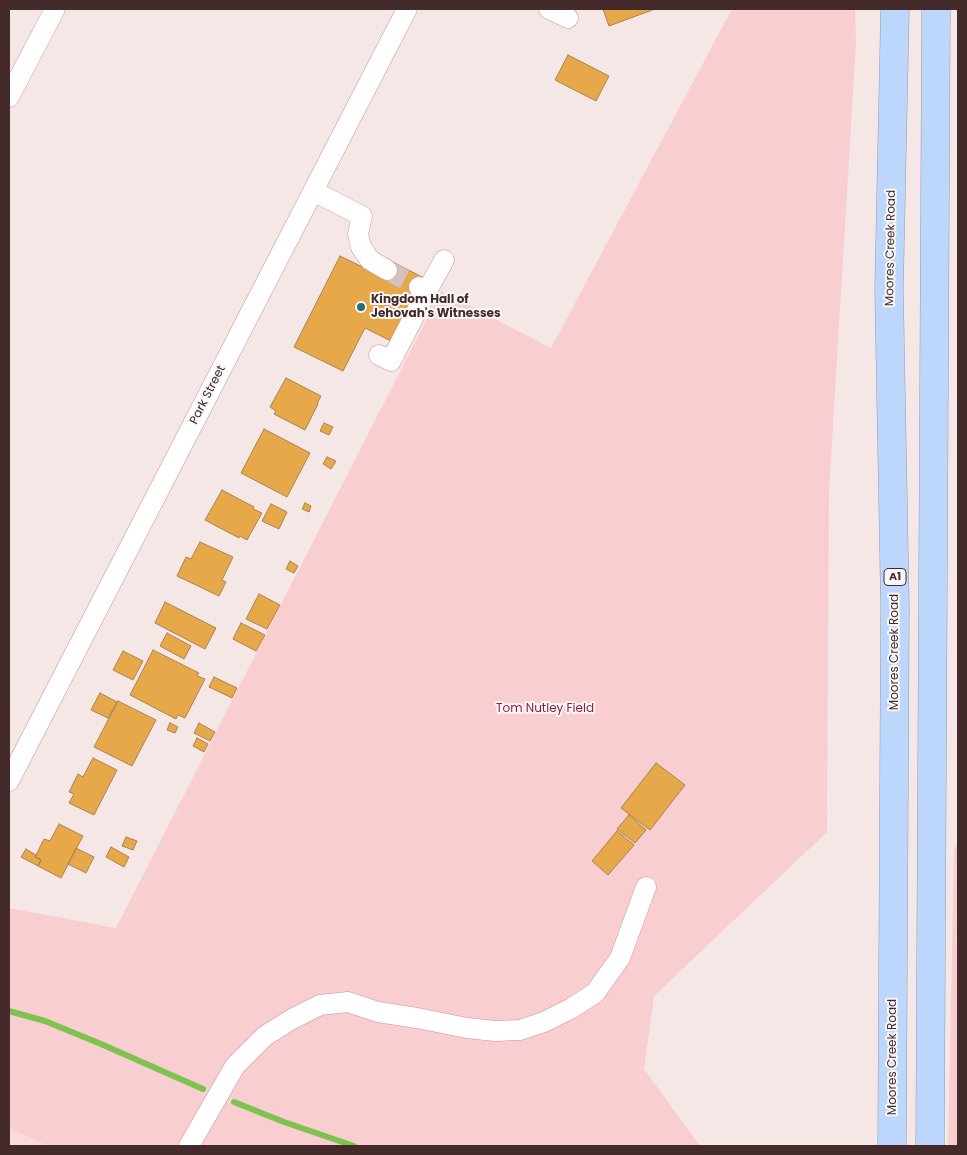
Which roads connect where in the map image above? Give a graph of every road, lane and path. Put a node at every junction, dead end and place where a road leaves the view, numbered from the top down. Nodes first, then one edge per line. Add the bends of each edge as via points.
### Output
1 (55, 9) edge
2 (407, 9) edge
3 (549, 9) edge
4 (895, 9) edge
5 (936, 9) edge
6 (568, 18) dead end
7 (9, 98) edge
8 (313, 191) junction
9 (444, 260) dead end
10 (387, 270) tunnel mouth
11 (379, 355) dead end
12 (9, 781) edge
13 (646, 887) dead end
14 (190, 1146) edge
15 (892, 1146) edge
16 (930, 1146) edge

1 - 7 street
2 - 8 street, Park Street
3 - 6 street
4 - 15 highway, Moores Creek Road / A1 via 889,289 895,607
5 - 16 highway
8 - 10 street via 362,216 358,234 362,247 370,260
8 - 12 street, Park Street
9 - 11 street via 423,289 391,361
13 - 14 street via 620,958 595,993 572,1008 520,1030 495,1031 378,1012 348,1002 320,1004 265,1036 236,1066

